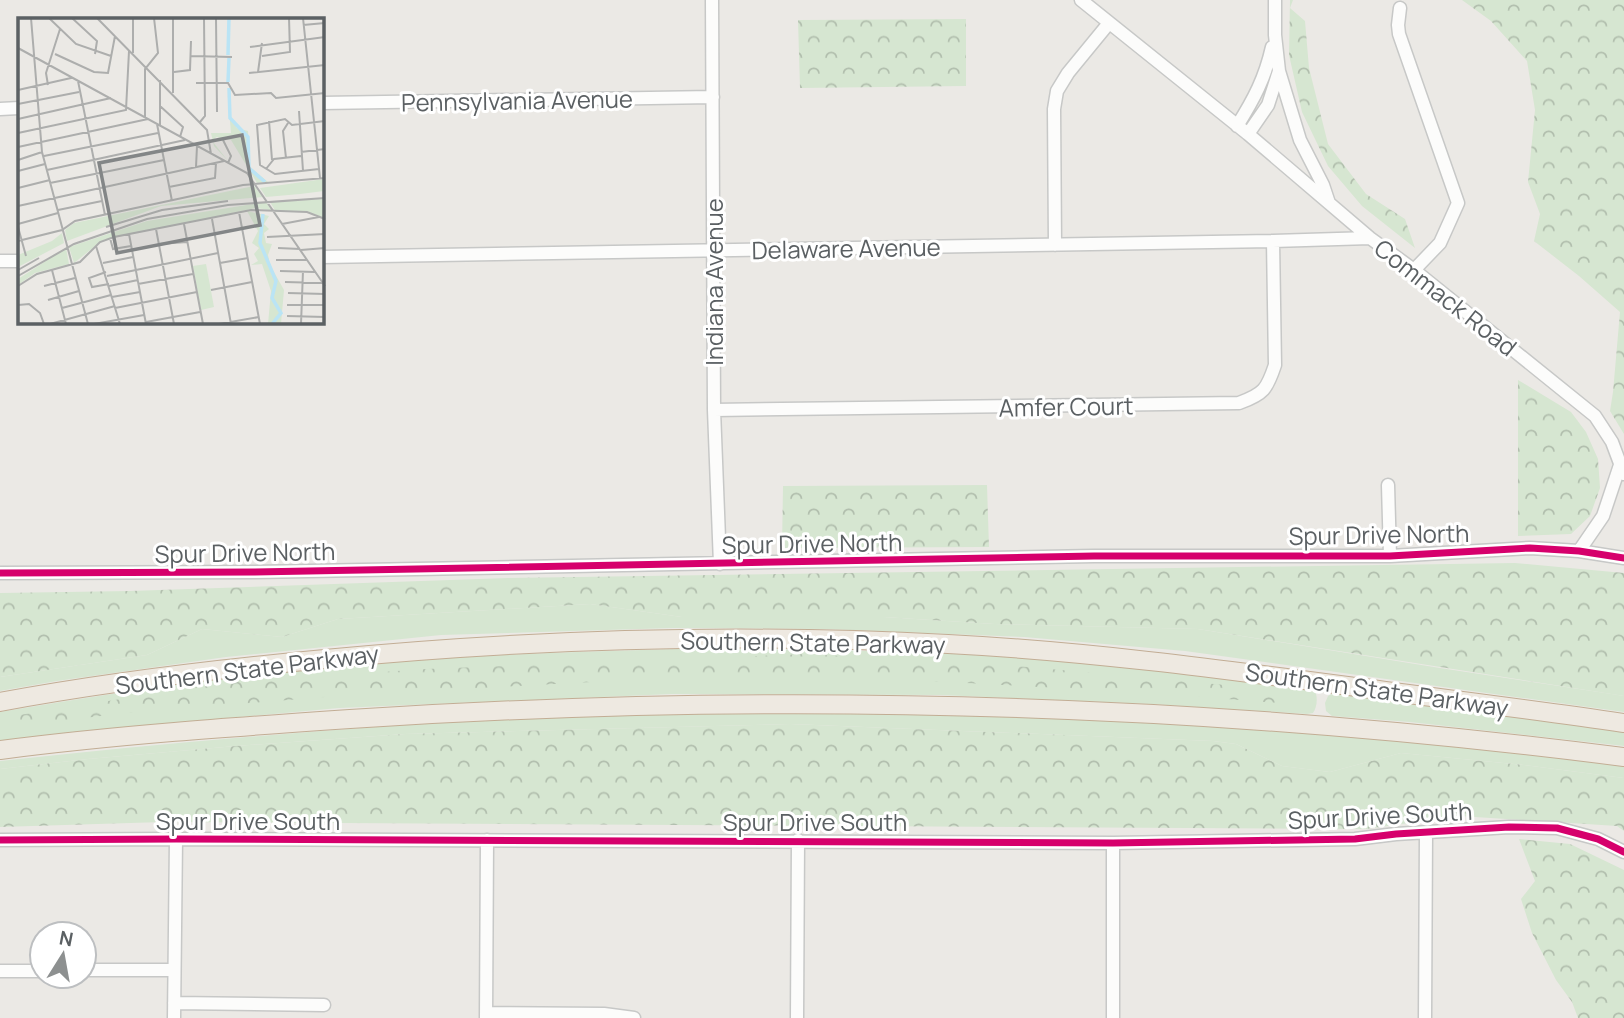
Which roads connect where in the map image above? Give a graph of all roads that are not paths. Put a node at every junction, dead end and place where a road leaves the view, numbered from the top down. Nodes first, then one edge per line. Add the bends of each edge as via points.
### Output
1 (712, 0) edge
2 (1081, 0) edge
3 (1275, 0) edge
4 (1400, 8) dead end
5 (1109, 23) junction
6 (1275, 35) junction
7 (1279, 71) junction
8 (713, 97) junction
9 (324, 103) edge
10 (18, 108) edge
11 (0, 109) edge
12 (1237, 126) junction
13 (1248, 134) junction
14 (1329, 203) junction
15 (1370, 238) junction
16 (1273, 241) junction
17 (1055, 245) junction
18 (713, 251) junction
19 (324, 257) edge
20 (0, 261) edge
21 (18, 261) edge
22 (1414, 271) junction
23 (714, 410) junction
24 (1622, 470) edge
25 (1388, 485) dead end
26 (1579, 551) junction
27 (1390, 556) junction
28 (1624, 558) edge
29 (720, 564) junction
30 (0, 573) edge
31 (0, 702) edge
32 (1624, 723) edge
33 (0, 750) edge
34 (1624, 757) edge
35 (1426, 833) junction
36 (176, 839) junction
37 (487, 839) junction
38 (0, 840) edge
39 (798, 841) junction
40 (1113, 843) junction
41 (1624, 852) edge
42 (98, 970) edge
43 (174, 970) junction
44 (0, 971) edge
45 (28, 971) edge
46 (174, 1003) junction
47 (324, 1005) dead end
48 (486, 1015) edge
49 (174, 1018) edge
50 (634, 1018) edge
51 (797, 1018) edge
52 (1113, 1018) edge
53 (1425, 1018) edge

1 - 8 street, Indiana Avenue
2 - 5 street, Commack Road
3 - 6 street
4 - 22 street via 1402,41 1458,202 1440,243
5 - 12 street, Commack Road
5 - 17 street via 1057,91
6 - 7 street
6 - 12 street via 1255,97
7 - 13 street via 1268,104
7 - 14 street via 1300,140
8 - 9 street, Pennsylvania Avenue
8 - 18 street, Indiana Avenue
10 - 11 street
12 - 13 street, Commack Road
13 - 14 street, Commack Road
14 - 15 street, Commack Road
15 - 16 street, Delaware Avenue
15 - 22 street, Commack Road
16 - 17 street, Delaware Avenue
16 - 23 street, Amfer Court via 1275,365 1269,383 1257,397 1240,403
17 - 18 street, Delaware Avenue
18 - 19 street, Delaware Avenue
18 - 23 street, Indiana Avenue
20 - 21 street
22 - 24 street, Commack Road via 1595,416 1612,442
23 - 29 street, Indiana Avenue
24 - 26 street via 1603,516
25 - 27 street
26 - 27 street, Spur Drive North via 1530,548
26 - 28 street, Spur Drive North
27 - 29 street, Spur Drive North via 1094,556
29 - 30 street, Spur Drive North
31 - 32 highway, Southern State Parkway via 248,666 473,646 838,640 949,644 1157,662
33 - 34 highway, Southern State Parkway via 404,715 766,704 1190,717 1421,734
35 - 40 street, Spur Drive South via 1354,839
35 - 41 street, Spur Drive South via 1557,828
35 - 53 street
36 - 37 street, Spur Drive South
36 - 38 street, Spur Drive South
36 - 43 street
37 - 39 street, Spur Drive South
37 - 48 street
39 - 40 street, Spur Drive South
39 - 51 street
40 - 52 street
42 - 43 street
43 - 46 street
44 - 45 street
46 - 47 street
46 - 49 street
48 - 50 street

